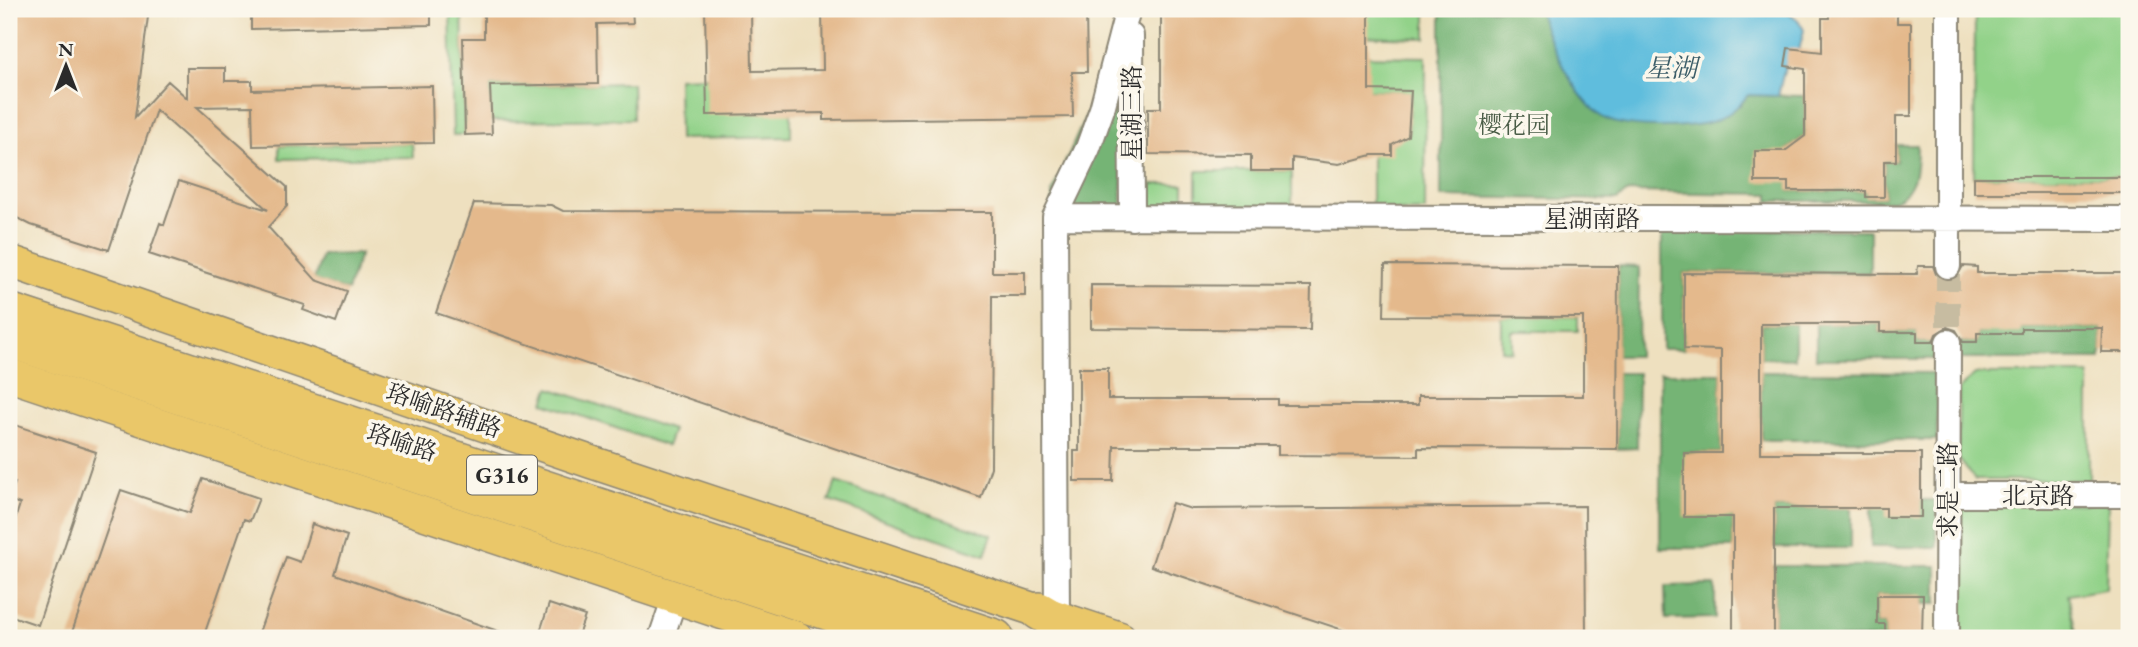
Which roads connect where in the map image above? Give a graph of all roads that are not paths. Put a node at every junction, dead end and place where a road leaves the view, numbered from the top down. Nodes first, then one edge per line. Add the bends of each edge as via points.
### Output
1 (1129, 9) edge
2 (1948, 9) edge
3 (1055, 217) junction
4 (1132, 218) junction
5 (1948, 219) junction
6 (2129, 219) edge
7 (9, 261) edge
8 (1948, 266) tunnel mouth
9 (9, 312) edge
10 (9, 339) edge
11 (1948, 342) tunnel mouth
12 (9, 374) edge
13 (1947, 495) junction
14 (2129, 495) edge
15 (675, 597) junction
16 (1060, 622) edge
17 (661, 638) edge
18 (797, 638) edge
19 (908, 638) edge
20 (995, 638) edge
21 (1120, 638) edge
22 (1947, 638) edge

1 - 3 street via 1102,109
1 - 4 street, 星湖三路
2 - 5 street
3 - 4 street, 星湖南路
3 - 16 street
4 - 5 street, 星湖南路
5 - 6 street, 星湖南路
5 - 8 street
7 - 16 main road, 珞喻路辅路
9 - 20 highway, 珞喻路 / G316
10 - 19 highway, 珞喻路 / G316
11 - 13 street, 求是二路
12 - 15 main road
13 - 14 street, 北京路
13 - 22 street, 求是二路
15 - 17 street
15 - 18 main road
16 - 21 main road, 珞喻路辅路

